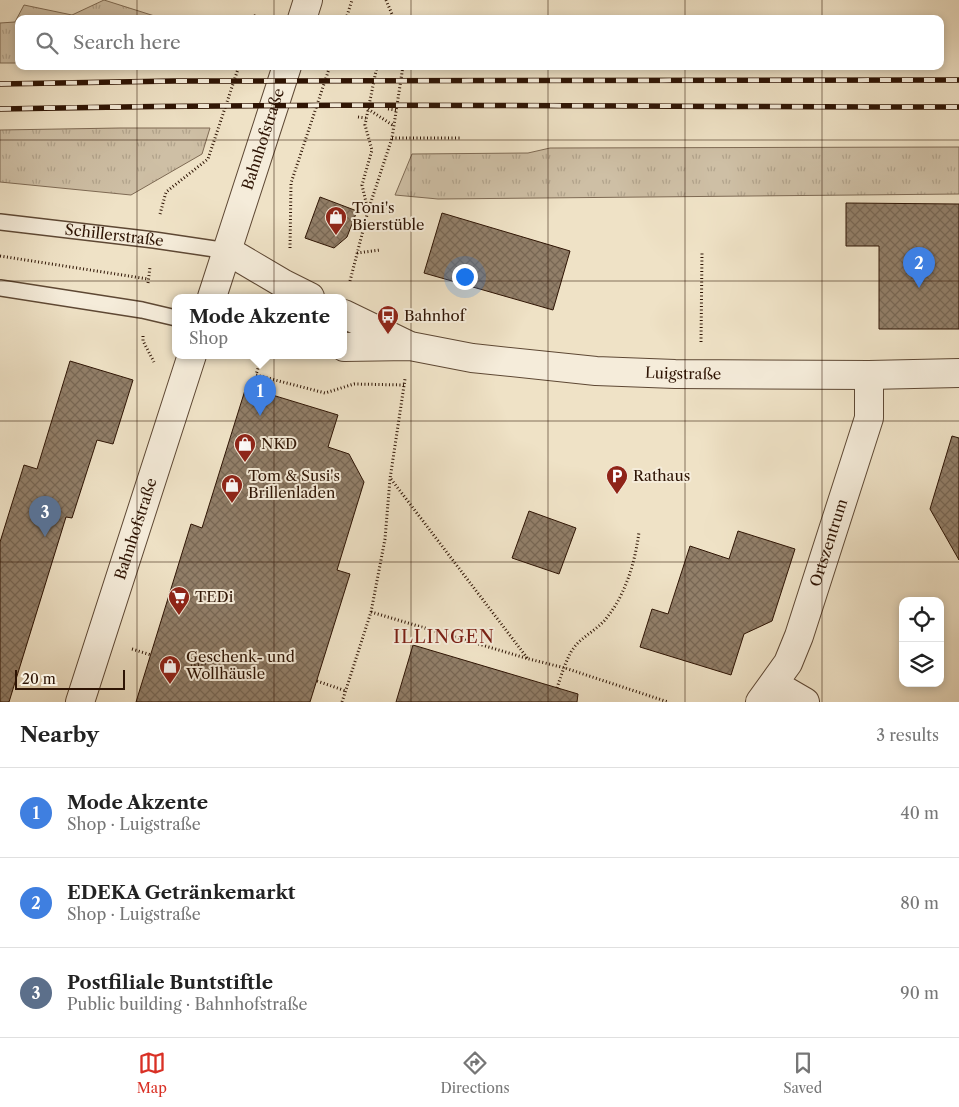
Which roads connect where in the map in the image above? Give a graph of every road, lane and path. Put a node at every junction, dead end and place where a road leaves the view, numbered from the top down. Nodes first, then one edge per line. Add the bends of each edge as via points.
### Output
1 (308, 0) edge
2 (352, 0) edge
3 (386, 0) edge
4 (303, 15) edge
5 (347, 15) edge
6 (392, 15) edge
7 (286, 70) edge
8 (329, 70) edge
9 (376, 70) edge
10 (401, 70) edge
11 (368, 109) junction
12 (388, 109) dead end
13 (396, 110) junction
14 (358, 117) dead end
15 (366, 118) junction
16 (394, 126) junction
17 (392, 138) junction
18 (460, 138) dead end
19 (390, 206) dead end
20 (368, 211) junction
21 (0, 222) edge
22 (380, 250) dead end
23 (228, 251) junction
24 (702, 252) dead end
25 (357, 253) junction
26 (0, 256) edge
27 (148, 279) dead end
28 (284, 284) junction
29 (349, 285) dead end
30 (0, 288) edge
31 (213, 294) edge
32 (304, 294) edge
33 (347, 315) edge
34 (172, 317) edge
35 (701, 343) dead end
36 (410, 346) junction
37 (347, 347) edge
38 (191, 359) edge
39 (261, 359) edge
40 (959, 372) edge
41 (869, 375) junction
42 (404, 385) junction
43 (390, 479) junction
44 (639, 532) dead end
45 (371, 612) junction
46 (236, 657) dead end
47 (529, 659) junction
48 (192, 666) dead end
49 (565, 668) junction
50 (316, 681) dead end
51 (557, 688) dead end
52 (346, 690) junction
53 (767, 693) edge
54 (80, 702) edge
55 (342, 702) edge
56 (668, 702) edge
57 (805, 702) edge

1 - 4 street
2 - 5 path
3 - 6 path
7 - 23 street, Bahnhofstraße
8 - 28 path via 291,183 290,265
9 - 11 path
10 - 13 path
11 - 15 path
11 - 16 path
12 - 13 path
13 - 16 path
14 - 15 path
15 - 20 path via 372,150 362,185
16 - 17 path
17 - 18 path
17 - 20 path
19 - 20 path
20 - 25 path
21 - 23 lane, Schillerstraße
22 - 25 path
23 - 28 street
23 - 31 street, Bahnhofstraße
24 - 35 path
25 - 29 path
26 - 27 path
28 - 32 street
30 - 34 lane
33 - 36 street, Luigstraße
36 - 37 street, Luigstraße
36 - 41 street, Luigstraße via 472,358 575,369 675,374
36 - 42 path
38 - 54 street, Bahnhofstraße
39 - 42 path via 256,375 325,392 354,384
40 - 41 street, Luigstraße
41 - 53 street, Ortszentrum via 869,418 800,636 788,663
42 - 43 path
43 - 45 path via 385,538
43 - 47 path
44 - 49 path via 637,550 621,596 603,622 582,637
45 - 47 path
45 - 52 path
46 - 48 path
47 - 49 path
49 - 51 path
49 - 56 path
50 - 52 path
52 - 55 path
53 - 57 street

